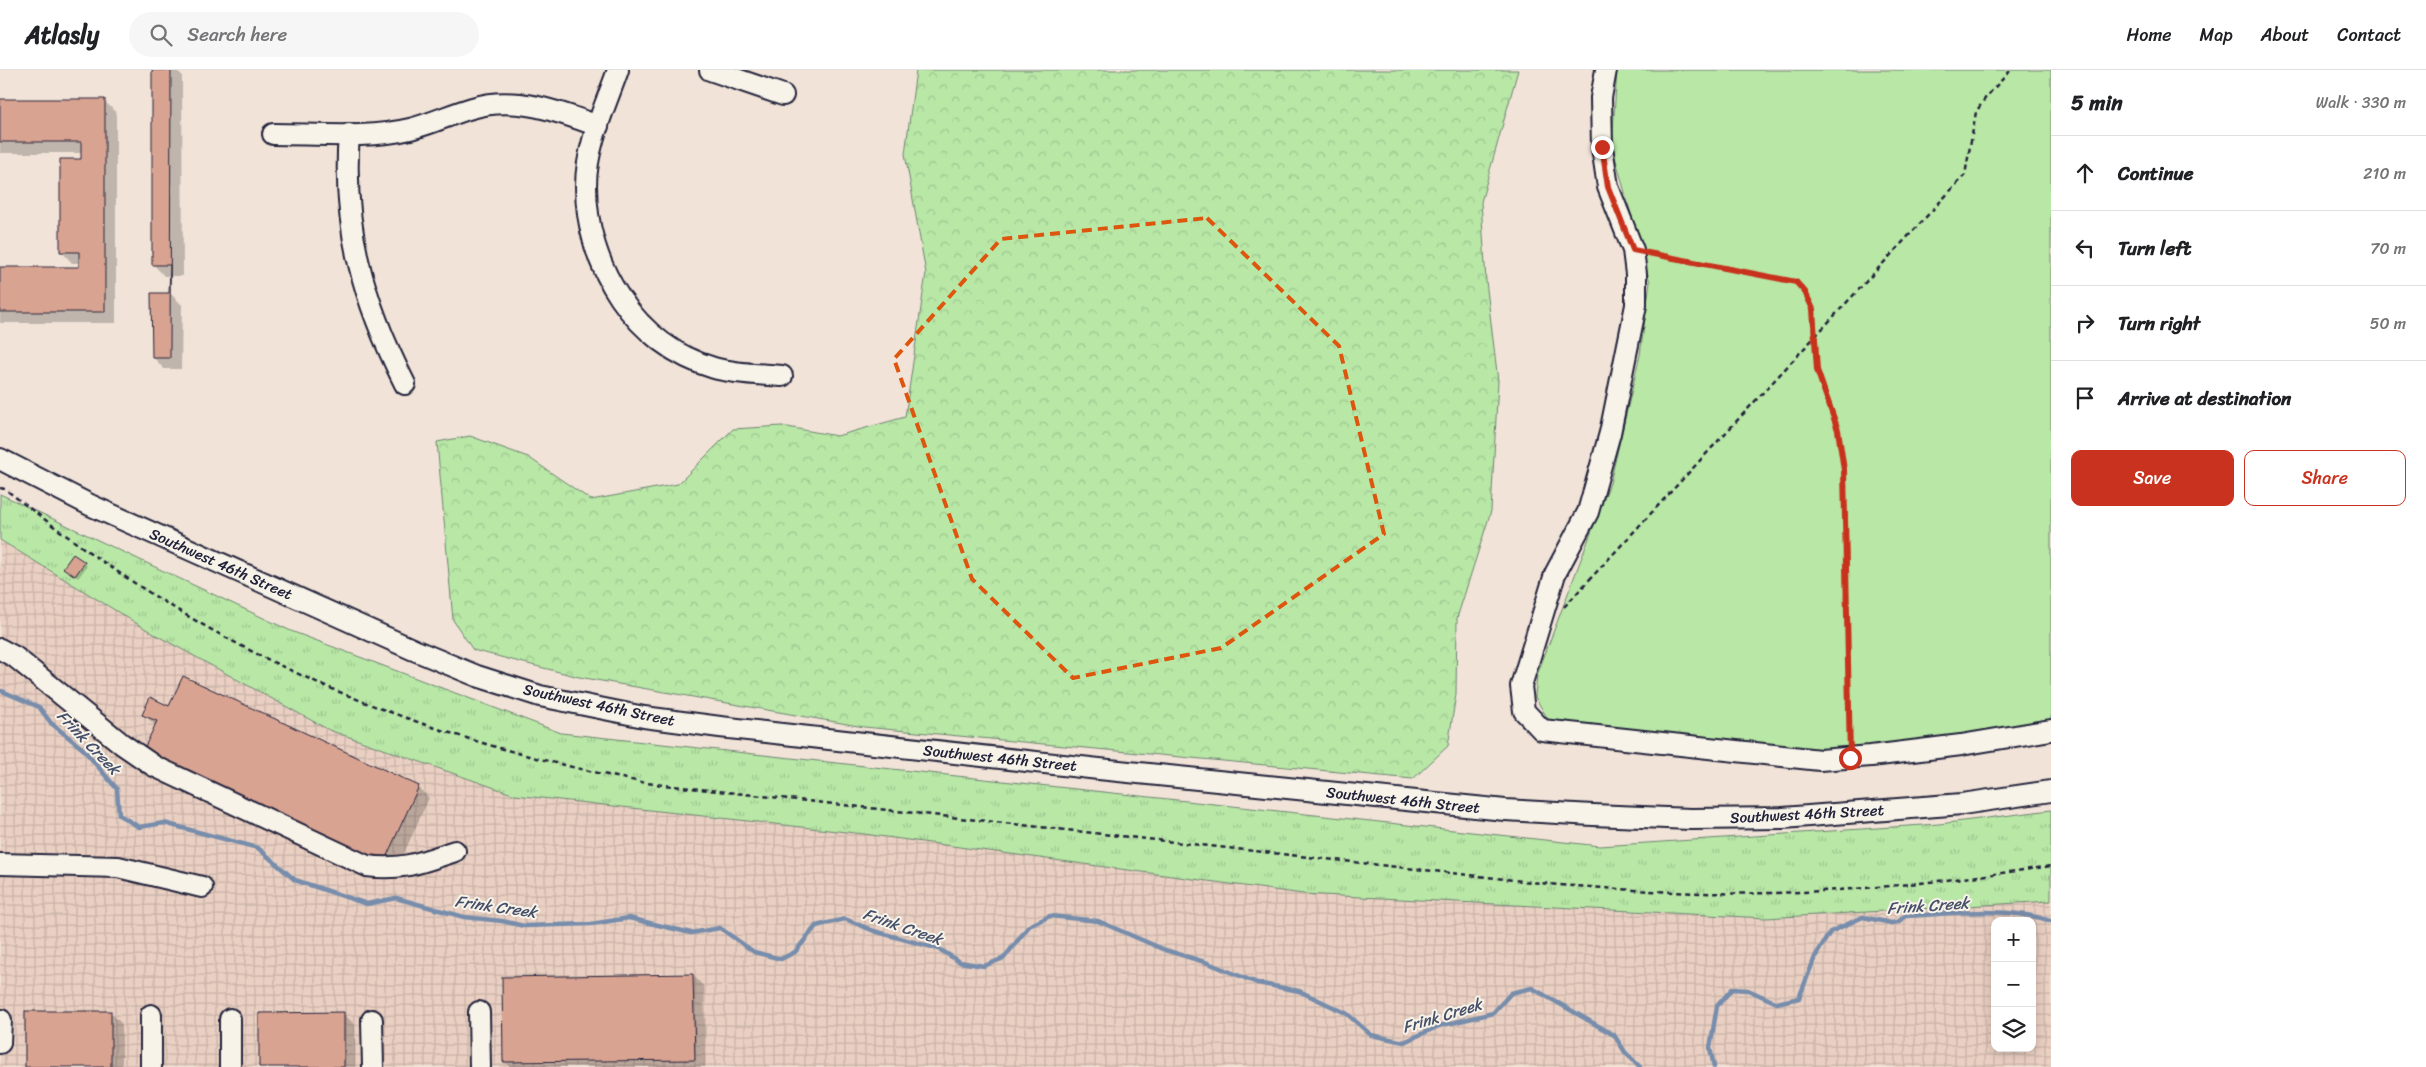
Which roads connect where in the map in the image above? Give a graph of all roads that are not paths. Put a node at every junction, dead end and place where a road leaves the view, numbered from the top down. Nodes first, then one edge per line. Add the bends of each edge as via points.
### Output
1 (618, 70) edge
2 (710, 70) edge
3 (1606, 70) edge
4 (783, 95) dead end
5 (598, 126) junction
6 (273, 134) dead end
7 (349, 134) junction
8 (782, 376) dead end
9 (404, 384) dead end
10 (0, 459) edge
11 (0, 649) edge
12 (2051, 730) edge
13 (2051, 791) edge
14 (456, 851) dead end
15 (0, 864) edge
16 (202, 887) dead end
17 (479, 1012) dead end
18 (151, 1015) dead end
19 (230, 1019) dead end
20 (1, 1020) edge
21 (372, 1020) dead end
22 (0, 1043) edge
23 (151, 1067) edge
24 (230, 1067) edge
25 (373, 1067) edge
26 (480, 1067) edge

1 - 5 street
2 - 4 street
3 - 12 street via 1601,98 1602,147 1608,187 1633,250 1636,305 1610,433 1588,512 1555,574 1521,686 1524,710 1542,730 1820,760 1952,746
5 - 7 street via 543,107 509,104 474,107 411,129
5 - 8 street via 591,148 586,186 589,224 606,274 624,306 663,344 712,368
6 - 7 street
7 - 9 street via 350,218 357,260 374,318
10 - 13 street, Southwest 46th Street via 90,505 477,676 540,696 644,717 1099,769 1505,810 1593,815 1691,820 1783,818 1962,804
11 - 14 street via 15,657 154,766 366,866 389,869
15 - 16 street via 118,867
17 - 26 street
18 - 23 street
19 - 24 street
20 - 22 street
21 - 25 street

